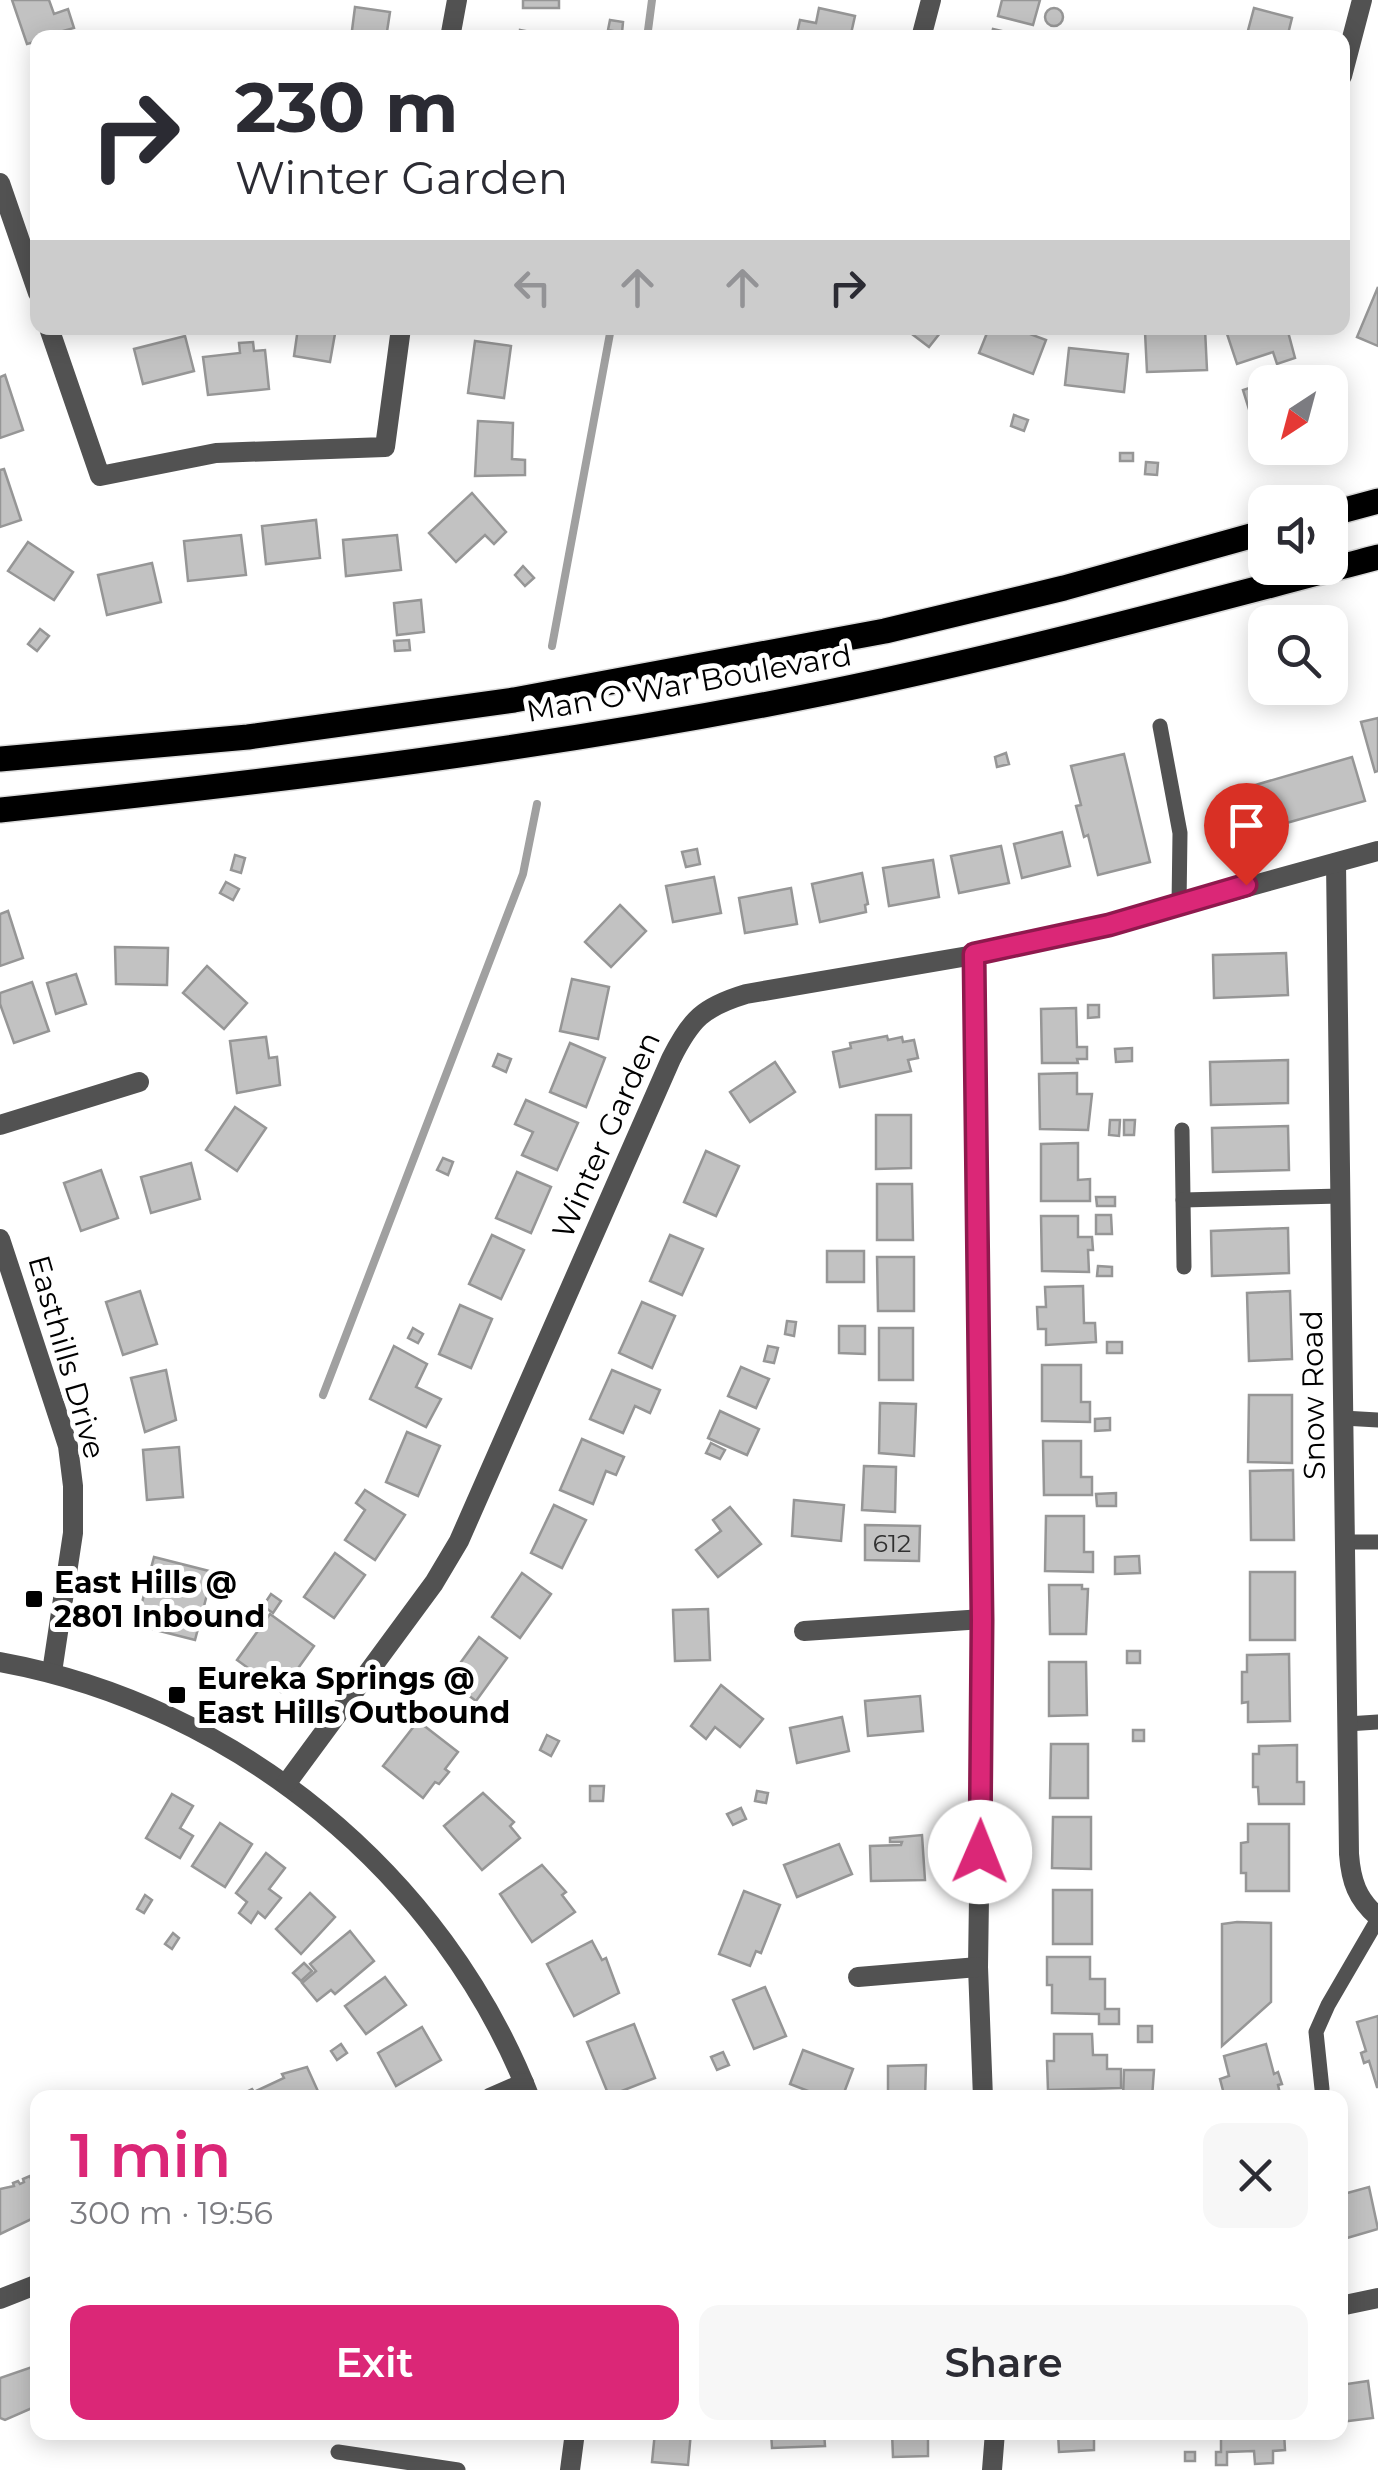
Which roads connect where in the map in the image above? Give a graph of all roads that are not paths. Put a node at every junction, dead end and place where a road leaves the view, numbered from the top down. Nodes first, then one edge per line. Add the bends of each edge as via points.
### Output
1 (456, 0) edge
2 (930, 0) edge
3 (1362, 0) edge
4 (451, 30) edge
5 (923, 30) edge
6 (1350, 46) edge
7 (0, 183) edge
8 (30, 270) edge
9 (51, 335) edge
10 (399, 335) edge
11 (1378, 501) edge
12 (1348, 509) edge
13 (1248, 537) edge
14 (1378, 556) edge
15 (1160, 726) dead end
16 (0, 759) edge
17 (0, 810) edge
18 (1378, 851) edge
19 (1336, 863) junction
20 (1179, 904) junction
21 (974, 954) junction
22 (139, 1082) dead end
23 (0, 1124) edge
24 (1182, 1130) dead end
25 (1341, 1196) junction
26 (1183, 1200) junction
27 (0, 1239) edge
28 (1184, 1268) dead end
29 (1343, 1418) junction
30 (1378, 1420) edge
31 (1344, 1542) junction
32 (1378, 1542) edge
33 (982, 1620) junction
34 (804, 1630) dead end
35 (0, 1662) edge
36 (52, 1672) junction
37 (1378, 1722) edge
38 (1347, 1724) junction
39 (286, 1784) junction
40 (1378, 1918) edge
41 (978, 1968) junction
42 (858, 1977) dead end
43 (1322, 2089) dead end
44 (527, 2090) edge
45 (983, 2090) edge
46 (30, 2287) edge
47 (1378, 2298) edge
48 (0, 2300) edge
49 (1348, 2304) edge
50 (575, 2440) edge
51 (994, 2440) edge
52 (338, 2452) dead end
53 (458, 2470) edge
54 (570, 2470) edge
55 (992, 2470) edge

1 - 4 street
2 - 5 street
3 - 6 street
7 - 8 street
9 - 10 street via 100,476 216,453 384,446
11 - 12 main road
13 - 16 main road, Man O War Boulevard via 901,627 514,700 248,736
14 - 17 main road, Man O War Boulevard via 1061,640 828,692 453,758
15 - 20 lane via 1180,833
18 - 19 street, Winter Garden
19 - 20 street, Winter Garden
19 - 25 street, Snow Road
20 - 21 street, Winter Garden
21 - 33 street
21 - 39 street, Winter Garden via 746,994 698,1016 671,1059 460,1541
22 - 23 street
24 - 26 lane
25 - 26 lane
25 - 29 street, Snow Road
26 - 28 lane
27 - 36 street, Easthills Drive via 68,1446 73,1533
29 - 30 lane
29 - 31 street, Snow Road
31 - 32 lane
31 - 38 street, Snow Road
33 - 34 street
33 - 41 street
35 - 36 street
36 - 39 street via 168,1717
37 - 38 lane
38 - 40 street, Snow Road via 1350,1878
39 - 44 street via 368,1853 429,1921 474,1984
40 - 43 lane via 1316,2032
41 - 42 street
41 - 45 street
46 - 48 street
47 - 49 street
50 - 54 street
51 - 55 street
52 - 53 lane

